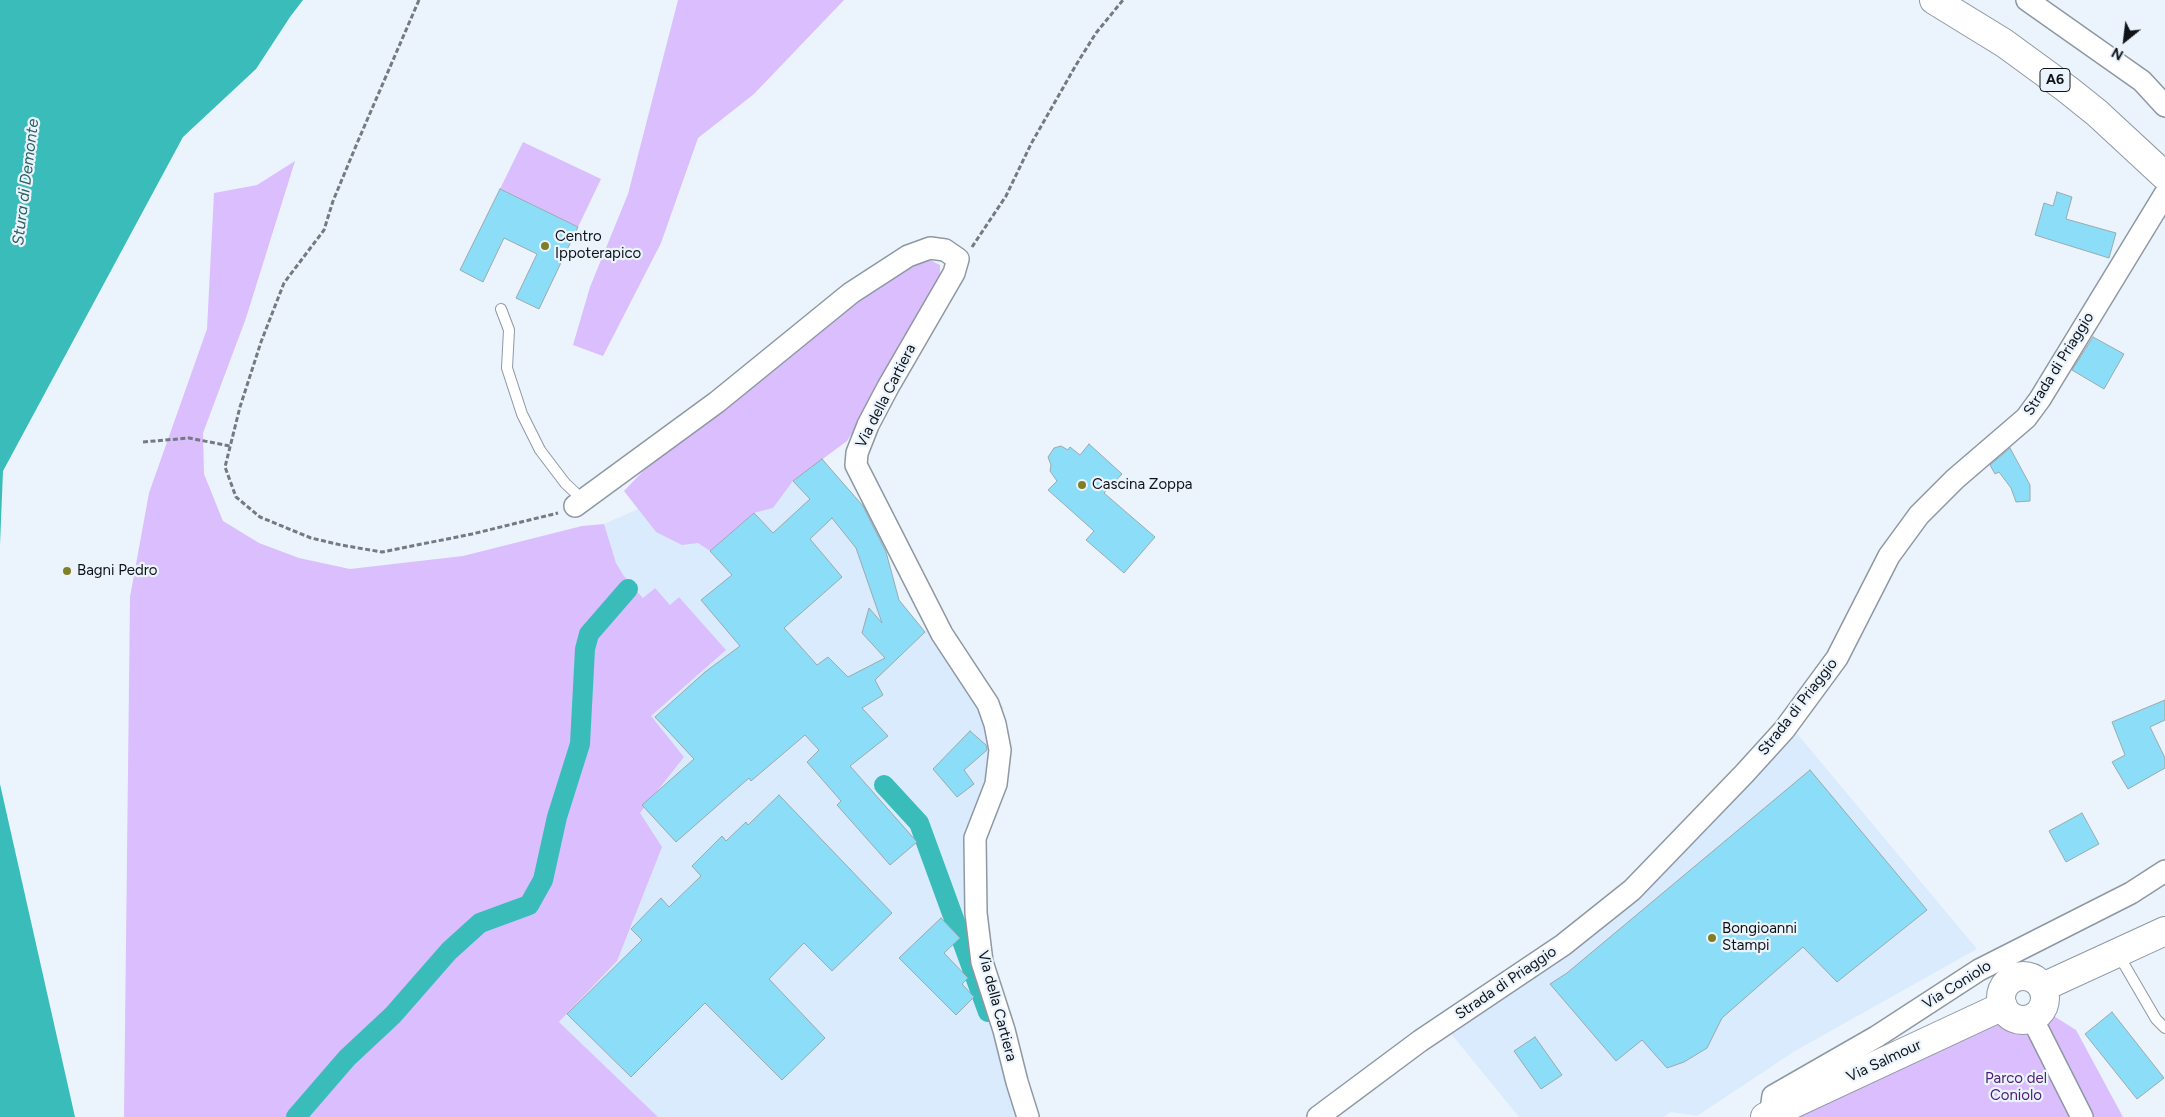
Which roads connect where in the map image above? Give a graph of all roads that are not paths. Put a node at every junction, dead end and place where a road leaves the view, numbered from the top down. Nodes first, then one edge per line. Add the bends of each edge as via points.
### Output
1 (1934, 0) edge
2 (2027, 0) edge
3 (2165, 106) edge
4 (2165, 176) edge
5 (2165, 194) edge
6 (501, 309) dead end
7 (579, 503) joint
8 (2165, 871) edge
9 (2165, 932) edge
10 (2118, 953) junction
11 (2043, 987) junction
12 (2003, 1006) junction
13 (2032, 1018) junction
14 (2165, 1028) edge
15 (1768, 1116) edge
16 (1028, 1117) edge
17 (1318, 1117) edge
18 (2082, 1117) edge

1 - 4 main road, A6 via 2067,89
2 - 3 street via 2142,80
5 - 17 street, Strada di Priaggio via 2026,418 1920,515 1889,556 1837,658 1784,730 1744,774 1632,890 1563,945 1420,1041
6 - 7 lane via 509,330 506,368 522,414 540,450
7 - 16 street, Via della Cartiera via 717,402 851,293 908,256 930,248 945,250 958,259 954,273 868,425 856,464 942,634 988,704 995,724 1000,750 996,784 976,838 976,913 982,962
8 - 15 street, Via Coniolo via 2131,893 1979,970 1876,1037 1773,1096
9 - 10 main road
10 - 11 main road
10 - 14 lane via 2156,1019
11 - 12 main road via 2032,977 2010,979 2002,991
11 - 13 main road via 2044,1005
12 - 13 main road via 2006,1012 2018,1019
12 - 15 main road, Via Salmour
13 - 18 street

